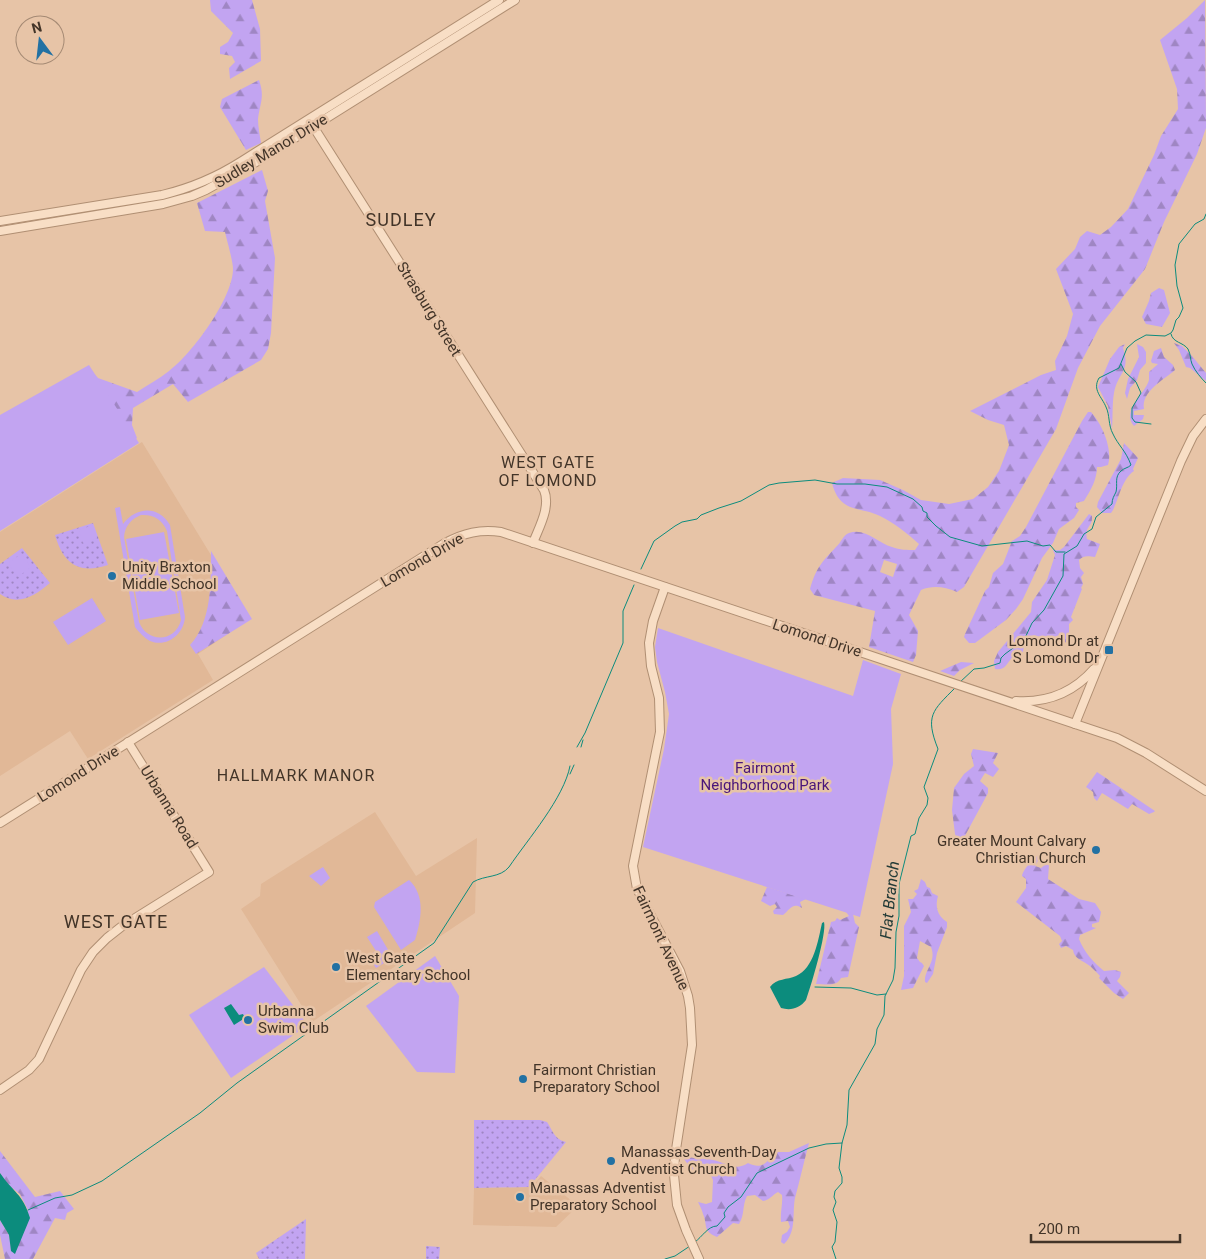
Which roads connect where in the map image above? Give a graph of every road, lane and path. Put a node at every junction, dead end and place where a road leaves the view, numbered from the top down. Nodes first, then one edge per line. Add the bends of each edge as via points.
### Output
1 (499, 0) edge
2 (514, 0) edge
3 (311, 123) junction
4 (0, 221) edge
5 (0, 230) edge
6 (1206, 419) edge
7 (533, 543) junction
8 (665, 587) junction
9 (1099, 664) junction
10 (1004, 700) junction
11 (1075, 724) junction
12 (128, 742) junction
13 (1206, 791) edge
14 (0, 823) edge
15 (0, 1090) edge
16 (699, 1258) edge

1 - 3 street, Sudley Manor Drive
2 - 3 street, Sudley Manor Drive
3 - 4 street, Sudley Manor Drive via 211,179 180,190
3 - 5 street, Sudley Manor Drive via 238,174 192,196 163,204
3 - 7 street, Strasburg Street via 544,490 546,507
6 - 9 street, Lomond Drive via 1186,448
7 - 8 street, Lomond Drive
7 - 12 street, Lomond Drive via 491,531 456,537
8 - 10 street, Lomond Drive
8 - 16 street, Fairmont Avenue via 649,643 650,666 659,698 660,732 633,866 637,889 680,971 688,996 692,1046 674,1175 677,1204
9 - 10 street, Lomond Drive via 1076,685 1056,697 1035,702
9 - 11 street, Lomond Drive
10 - 11 street, Lomond Drive
11 - 13 street via 1130,744
12 - 14 street, Lomond Drive
12 - 15 street, Urbanna Road via 209,872 121,927 102,943 81,970 39,1059

